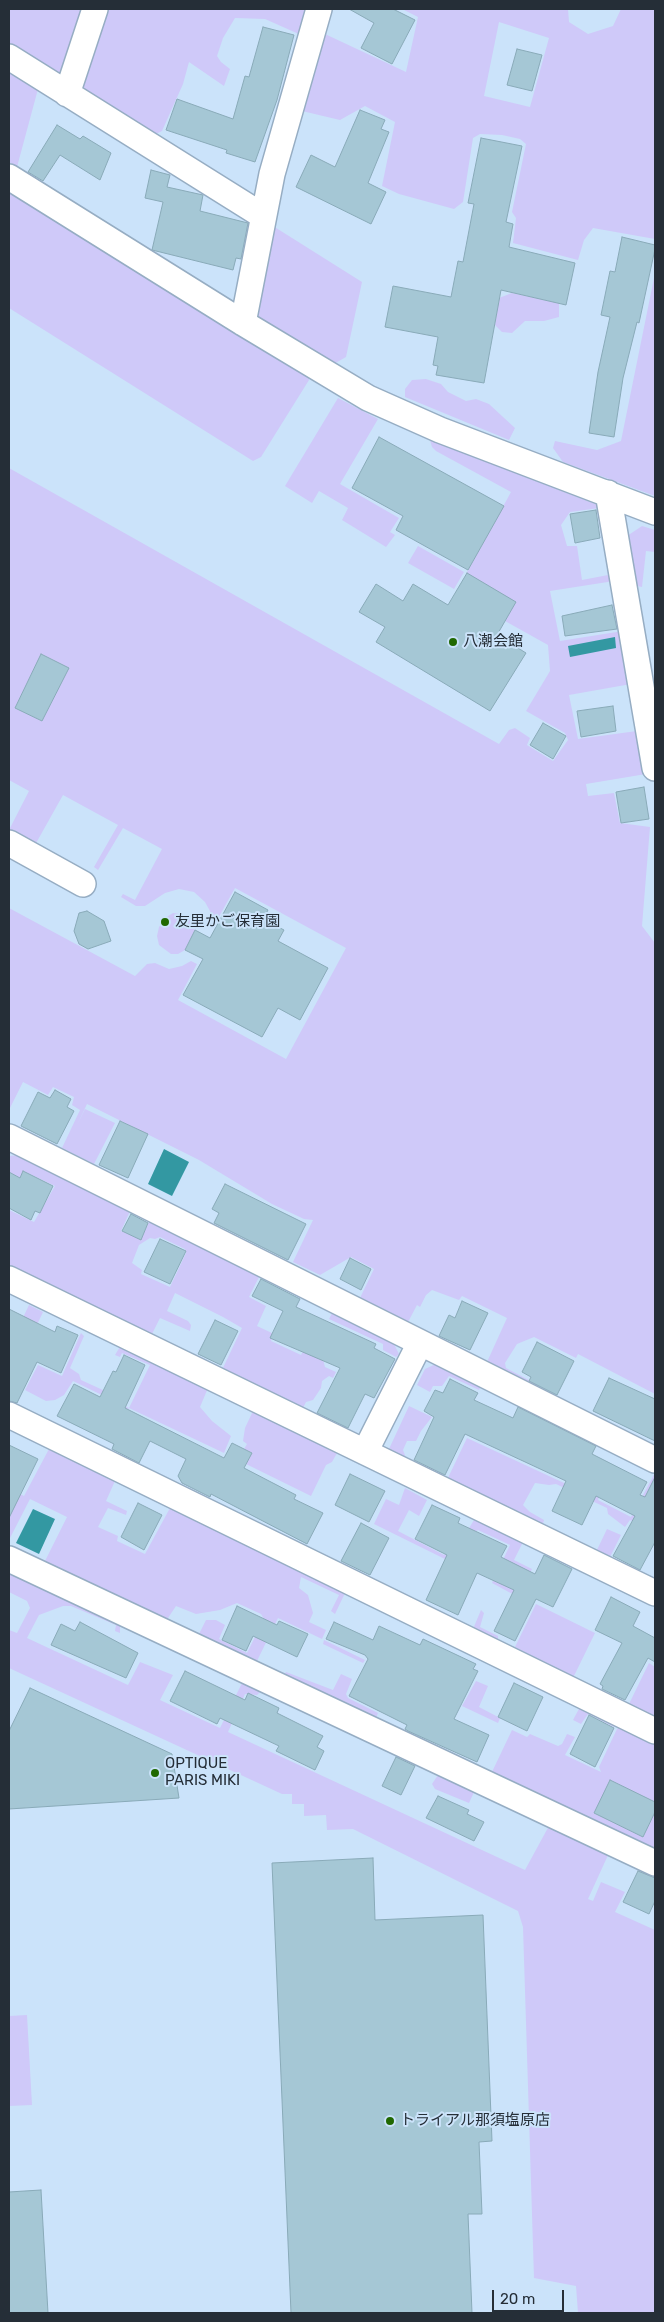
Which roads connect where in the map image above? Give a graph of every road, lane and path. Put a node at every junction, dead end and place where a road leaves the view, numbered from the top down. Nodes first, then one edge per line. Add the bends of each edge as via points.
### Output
1 (95, 9) edge
2 (319, 9) edge
3 (9, 57) edge
4 (67, 94) junction
5 (9, 177) edge
6 (263, 216) junction
7 (242, 323) junction
8 (608, 493) junction
9 (655, 512) edge
10 (655, 768) edge
11 (9, 843) edge
12 (83, 884) dead end
13 (9, 1137) edge
14 (9, 1279) edge
15 (420, 1343) junction
16 (9, 1415) edge
17 (365, 1452) junction
18 (655, 1460) edge
19 (9, 1559) edge
20 (655, 1593) edge
21 (655, 1731) edge
22 (655, 1863) edge

1 - 4 street
2 - 6 street
3 - 4 street
4 - 6 street
5 - 7 street
6 - 7 street
7 - 8 street via 368,398 440,430
8 - 9 street
8 - 10 street
11 - 12 street
13 - 15 street
14 - 17 street
15 - 17 street
15 - 18 street
16 - 21 street
17 - 20 street
19 - 22 street

